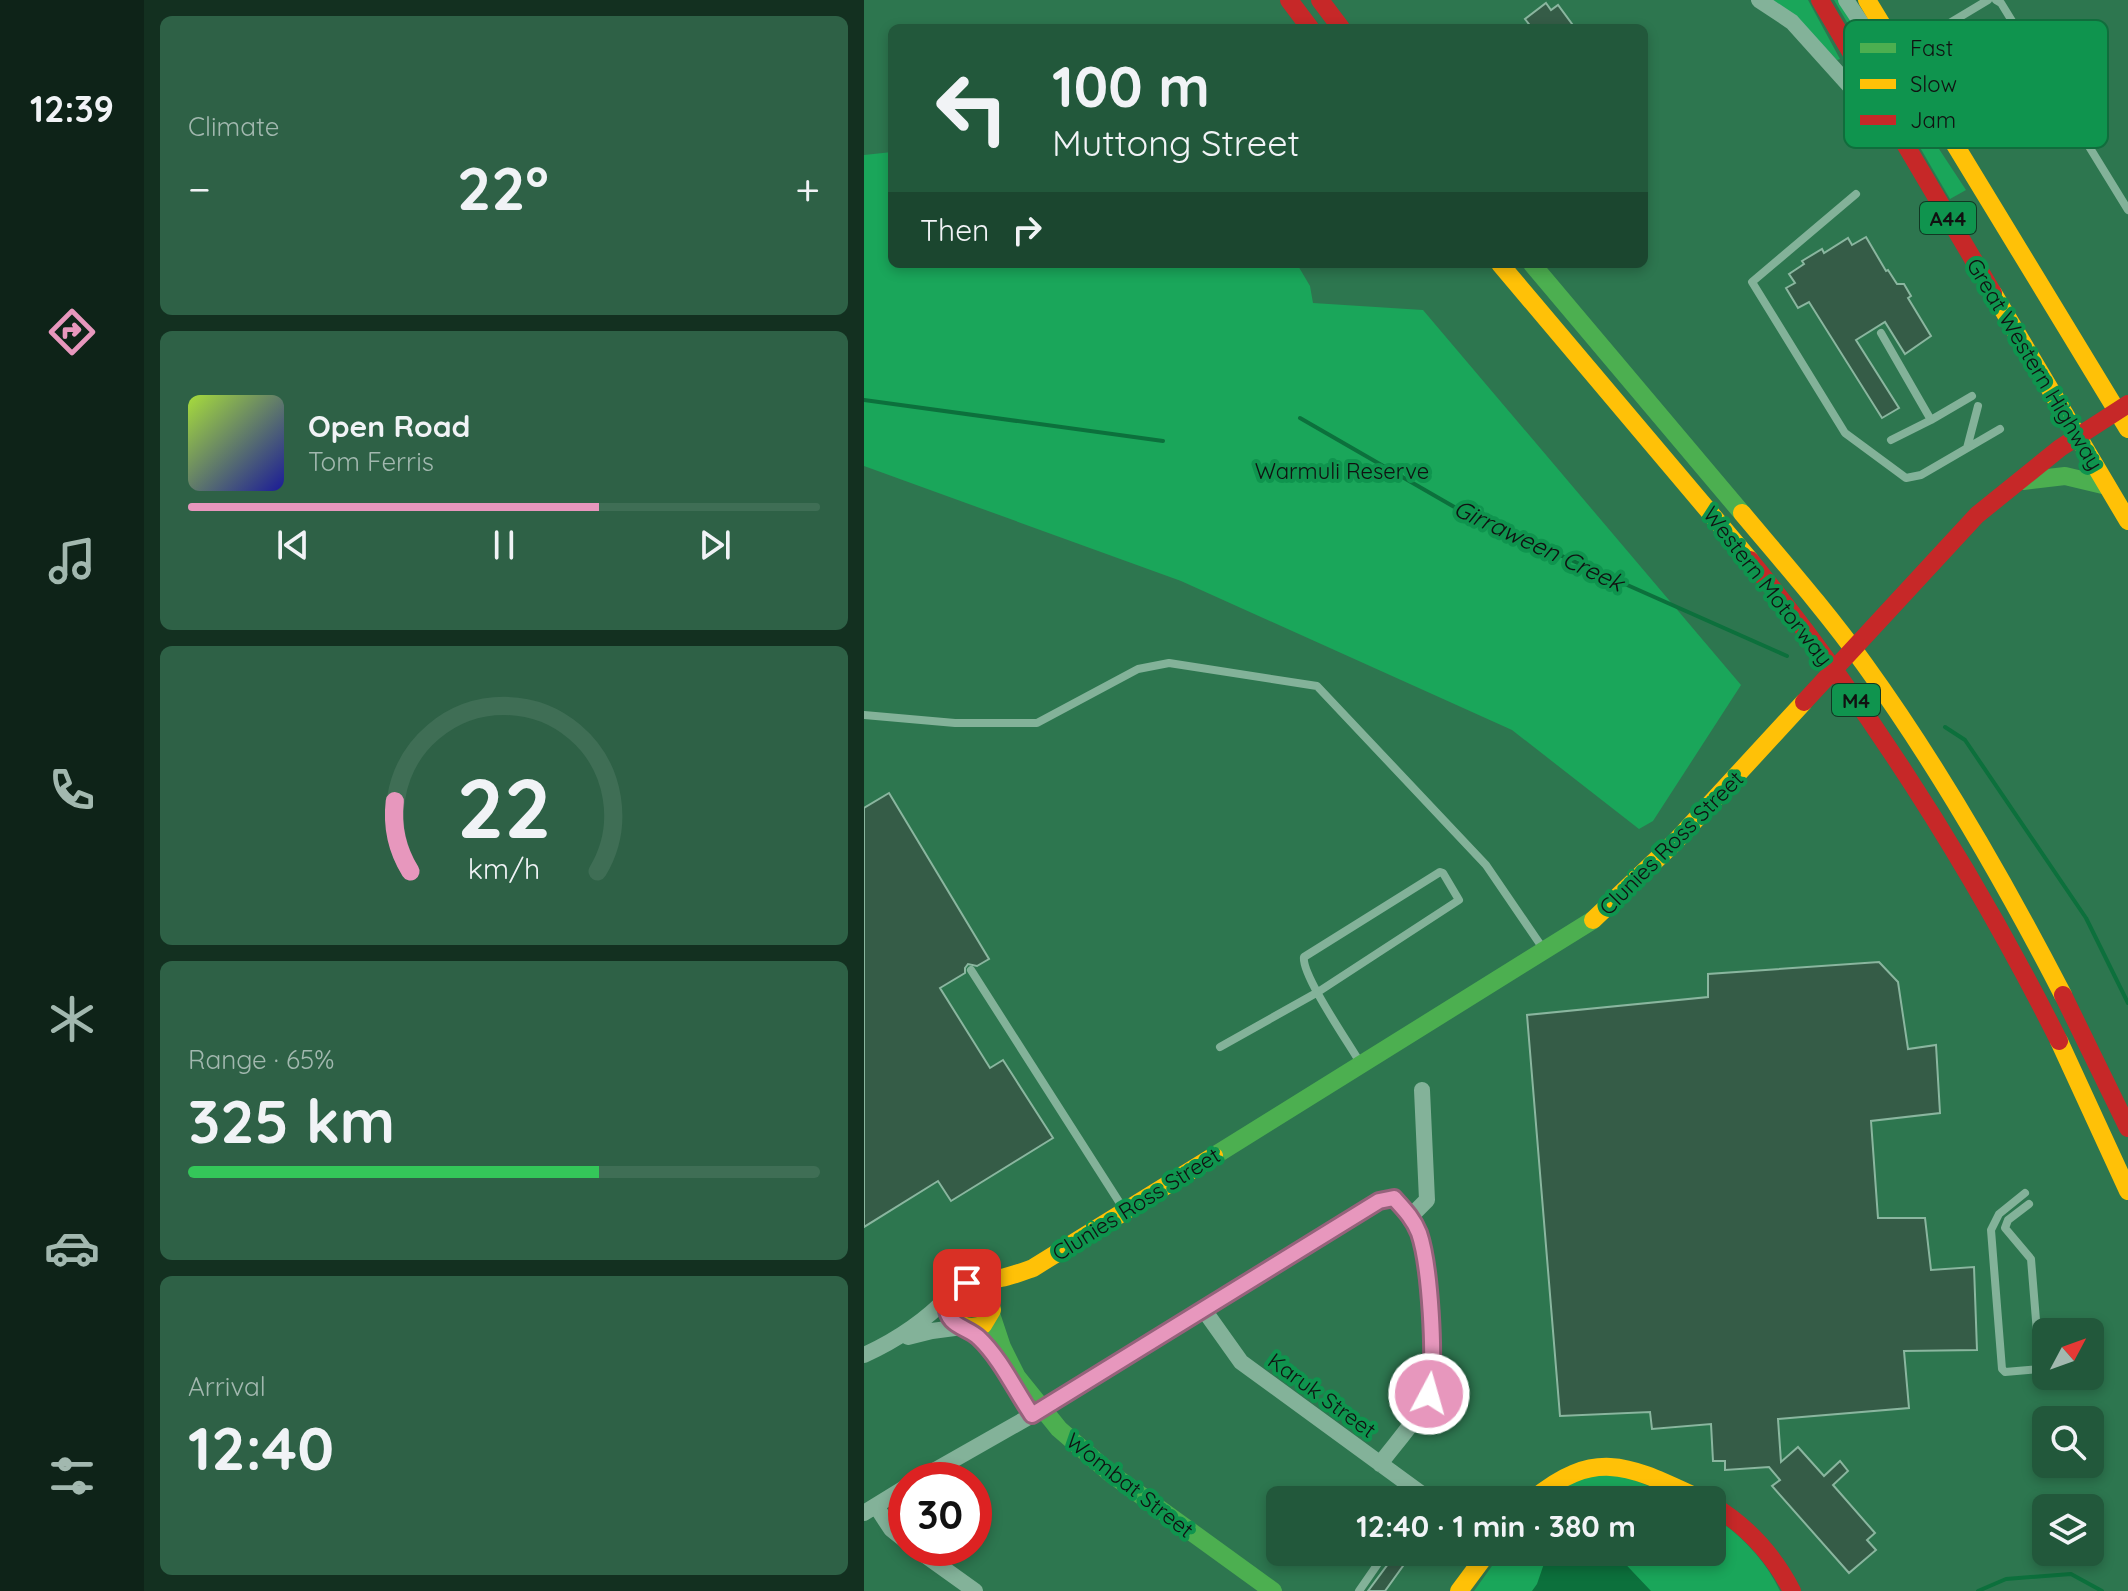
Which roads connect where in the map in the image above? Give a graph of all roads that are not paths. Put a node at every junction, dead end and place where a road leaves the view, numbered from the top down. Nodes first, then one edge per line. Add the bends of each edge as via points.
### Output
1 (1289, 0) edge
2 (1320, 0) edge
3 (1759, 0) edge
4 (1820, 0) edge
5 (1846, 0) edge
6 (1867, 0) edge
7 (1988, 0) edge
8 (1996, 0) edge
9 (1859, 20) edge
10 (1879, 20) edge
11 (1954, 20) edge
12 (2011, 20) edge
13 (1307, 24) edge
14 (1338, 24) edge
15 (1844, 42) edge
16 (1844, 80) edge
17 (1958, 148) edge
18 (2090, 148) edge
19 (1906, 149) edge
20 (1856, 194) dead end
21 (2128, 210) edge
22 (1503, 268) edge
23 (1535, 268) edge
24 (1881, 333) dead end
25 (1972, 396) dead end
26 (1978, 406) dead end
27 (2122, 407) edge
28 (1931, 420) junction
29 (2000, 429) dead end
30 (2128, 429) edge
31 (2078, 436) junction
32 (1891, 440) dead end
33 (1967, 448) junction
34 (2014, 483) junction
35 (2107, 486) junction
36 (2128, 521) edge
37 (864, 715) edge
38 (1545, 950) junction
39 (971, 970) dead end
40 (1318, 992) junction
41 (1220, 1047) dead end
42 (1362, 1065) junction
43 (1422, 1090) dead end
44 (2128, 1128) edge
45 (2128, 1191) edge
46 (2025, 1193) dead end
47 (2029, 1204) dead end
48 (1125, 1211) junction
49 (1411, 1216) junction
50 (1033, 1268) junction
51 (974, 1283) junction
52 (949, 1296) junction
53 (1204, 1310) junction
54 (992, 1312) junction
55 (966, 1328) junction
56 (895, 1340) junction
57 (864, 1355) edge
58 (1037, 1412) junction
59 (950, 1462) edge
60 (1380, 1464) junction
61 (1408, 1486) edge
62 (1548, 1486) edge
63 (1671, 1486) edge
64 (888, 1498) edge
65 (870, 1510) edge
66 (1726, 1515) edge
67 (888, 1526) edge
68 (940, 1566) edge
69 (1376, 1566) edge
70 (1478, 1566) edge
71 (975, 1591) edge
72 (1254, 1591) edge
73 (1273, 1591) edge
74 (1359, 1591) edge
75 (1459, 1591) edge
76 (1792, 1591) edge

1 - 13 main road
2 - 14 main road
3 - 16 street via 1792,22
4 - 15 main road, Great Western Highway / A44
5 - 9 street
6 - 10 main road, Great Western Highway / A44
7 - 11 lane
8 - 12 lane
17 - 27 main road, Great Western Highway / A44
18 - 21 lane
19 - 31 main road, Great Western Highway / A44
20 - 33 lane via 1752,282 1845,433 1906,478
22 - 45 main road, Western Motorway / M4 via 1760,573 1888,745 2013,949
23 - 44 main road, Western Motorway / M4 via 1858,656 2008,890
24 - 28 lane
25 - 28 lane
26 - 33 lane
27 - 30 main road, Great Western Highway / A44
27 - 31 main road, Clunies Ross Street
28 - 32 lane
29 - 33 lane
31 - 34 main road, Clunies Ross Street
31 - 35 main road, Great Western Highway / A44
34 - 35 main road via 2060,474
34 - 38 main road, Clunies Ross Street via 1977,515 1621,897
35 - 36 main road, Great Western Highway / A44
37 - 38 lane via 1037,723 1138,669 1169,663 1317,686 1486,865
38 - 42 main road, Clunies Ross Street
39 - 48 lane
40 - 40 lane via 1459,900 1443,873 1304,957 1303,966
40 - 41 lane
40 - 42 lane
42 - 48 main road, Clunies Ross Street
43 - 49 street via 1427,1200
46 - 47 lane via 1999,1214 1991,1230 2005,1372 2040,1369 2031,1259 2005,1228
48 - 50 main road, Clunies Ross Street
49 - 53 street via 1394,1198 1379,1201
49 - 60 street via 1424,1250 1432,1379 1420,1411
50 - 51 main road, Clunies Ross Street
50 - 54 main road, Clunies Ross Street
51 - 52 main road via 959,1285
51 - 54 main road via 986,1290
52 - 55 main road via 950,1318
52 - 56 street
53 - 58 street
53 - 60 street, Karuk Street via 1241,1362
54 - 55 main road via 983,1325
54 - 58 main road, Wombat Street via 1004,1351
55 - 56 street
55 - 58 main road, Wombat Street via 987,1345
56 - 57 street
58 - 59 street
58 - 72 main road, Wombat Street via 1080,1465
58 - 73 main road, Wombat Street via 1090,1460
60 - 61 street, Karuk Street
62 - 63 main road via 1577,1469 1603,1465 1629,1468
64 - 65 street
65 - 67 street
66 - 76 main road via 1768,1552
68 - 71 street
69 - 74 lane
70 - 75 main road

